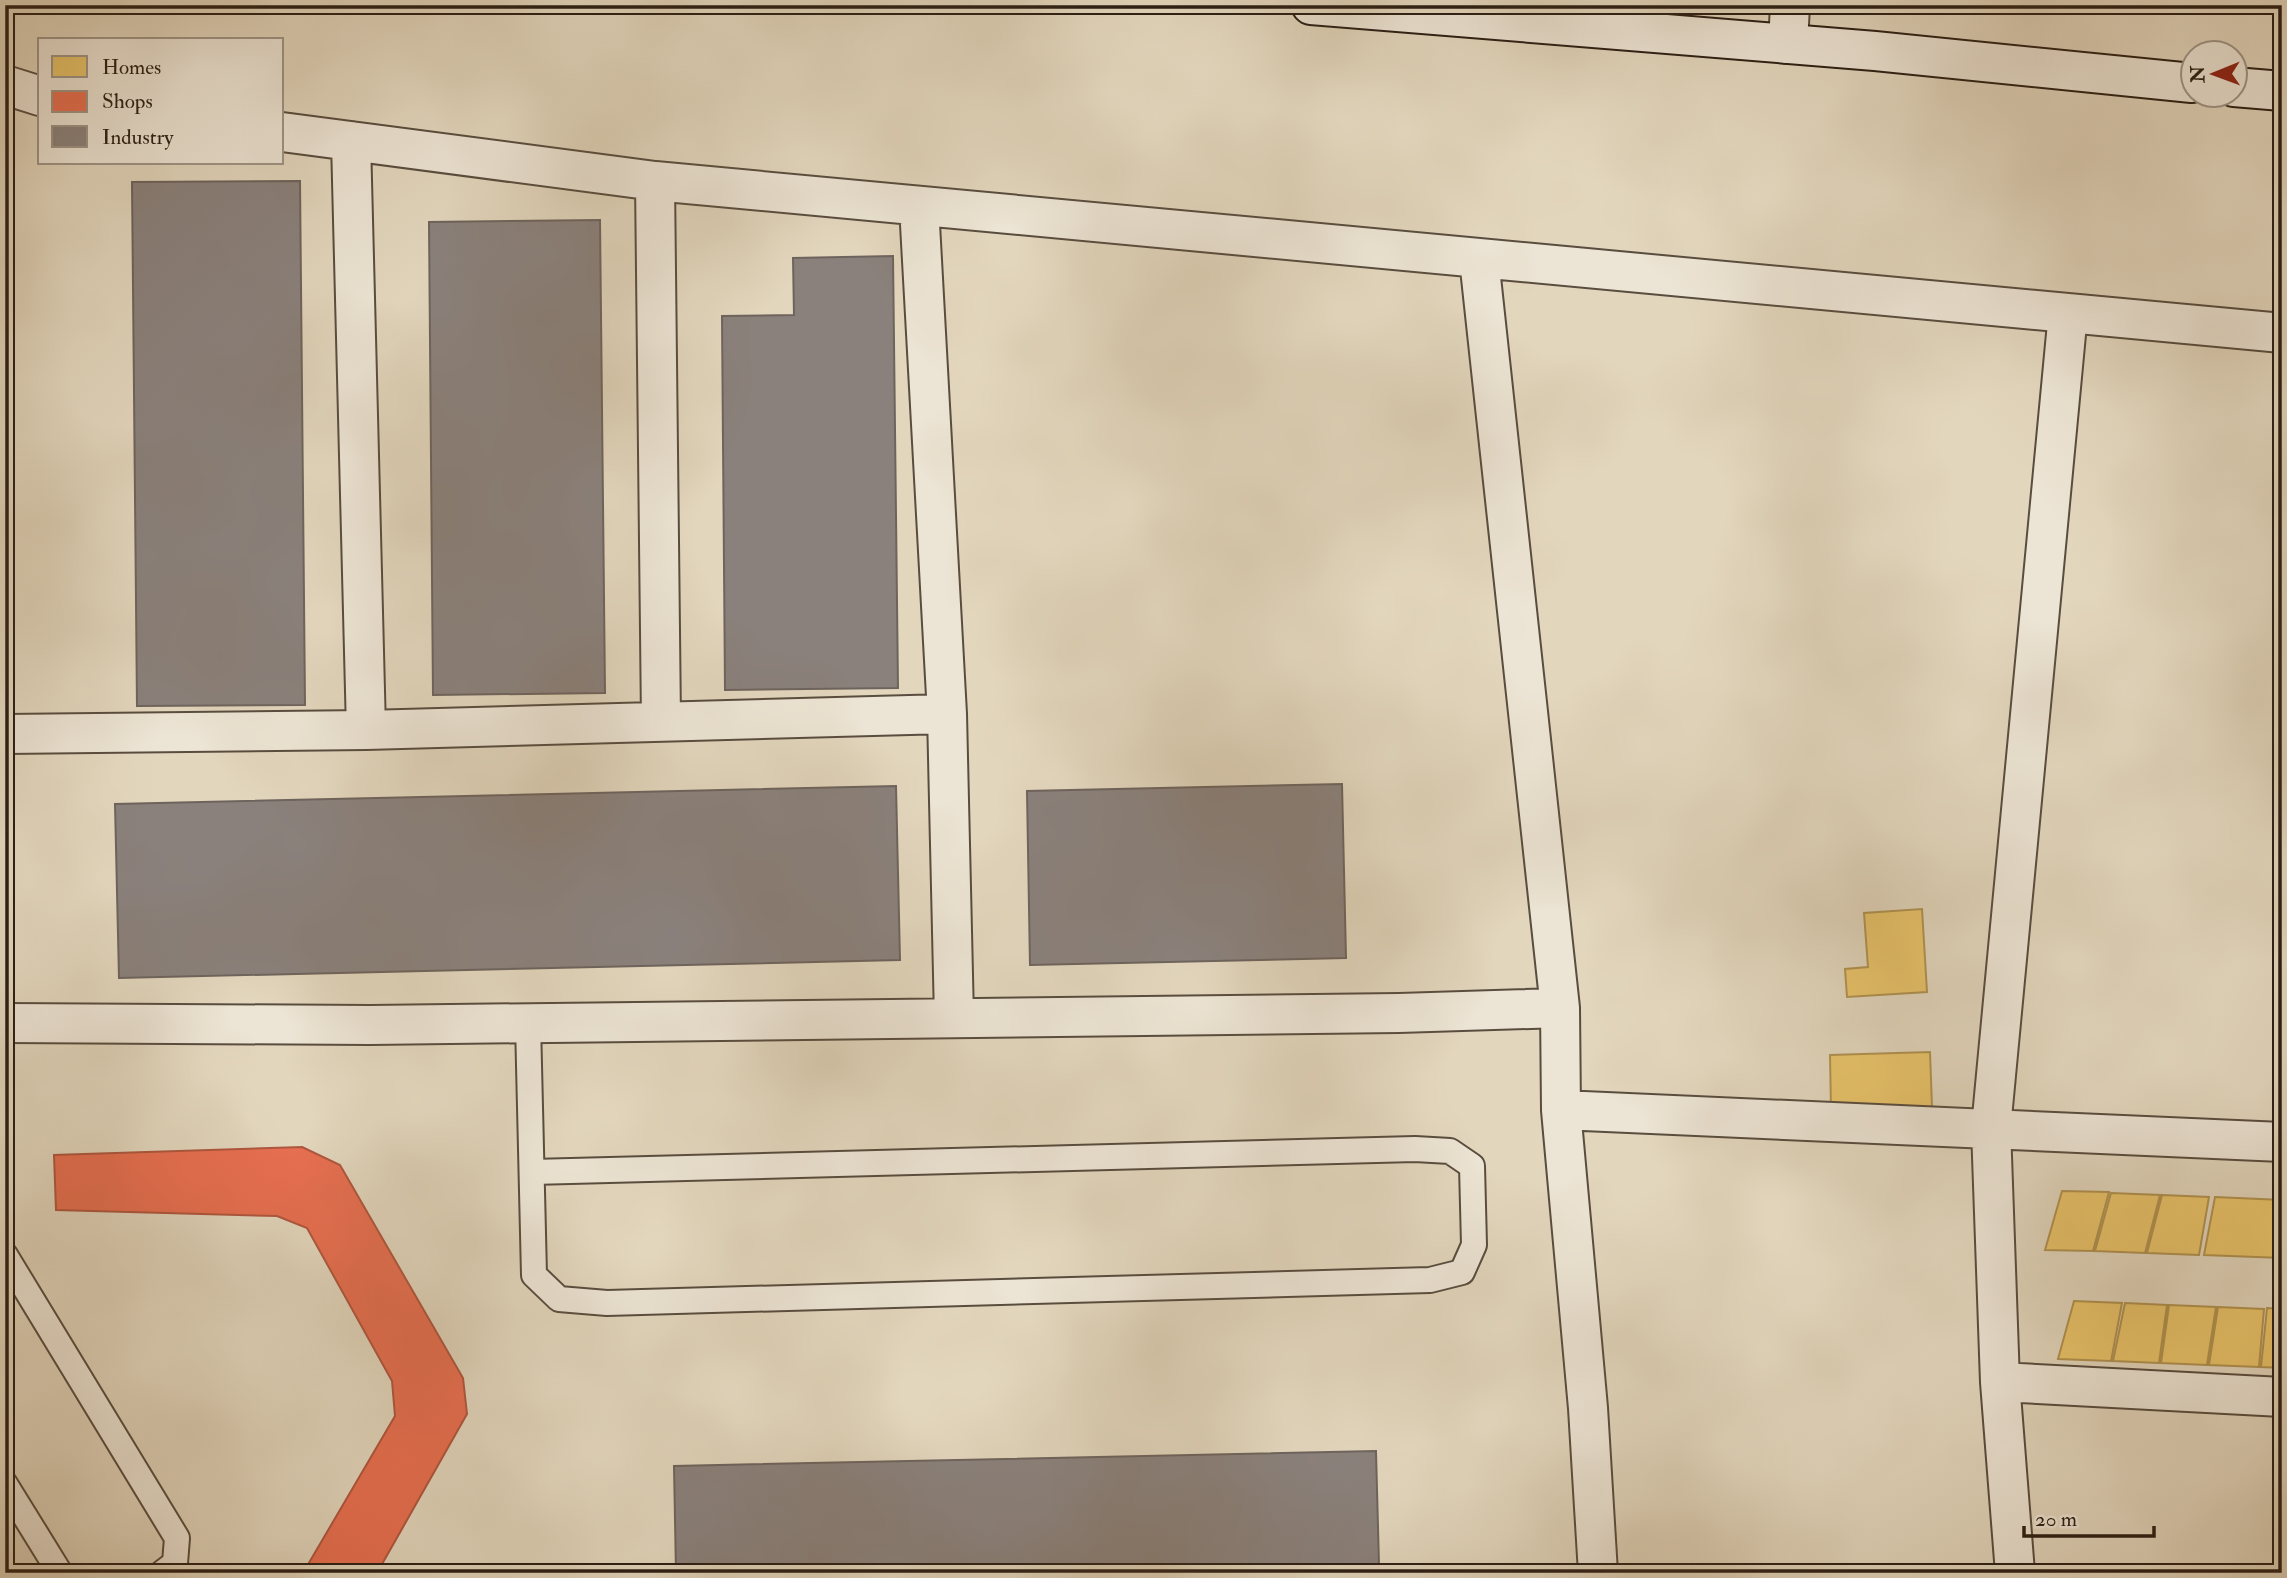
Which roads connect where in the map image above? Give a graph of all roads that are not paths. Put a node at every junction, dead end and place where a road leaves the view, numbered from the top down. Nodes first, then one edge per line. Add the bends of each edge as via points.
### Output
1 (1311, 5) edge
2 (1790, 5) edge
3 (1788, 44) junction
4 (2178, 82) edge
5 (5, 85) edge
6 (2248, 88) edge
7 (2282, 92) edge
8 (38, 95) edge
9 (284, 132) edge
10 (351, 141) junction
11 (655, 181) junction
12 (919, 206) junction
13 (1479, 259) junction
14 (2068, 313) junction
15 (2282, 332) edge
16 (947, 715) junction
17 (661, 721) junction
18 (366, 730) junction
19 (5, 734) edge
20 (1560, 1008) junction
21 (954, 1018) junction
22 (5, 1023) edge
23 (528, 1023) junction
24 (1560, 1110) junction
25 (1991, 1128) junction
26 (2282, 1142) edge
27 (532, 1172) junction
28 (5, 1255) edge
29 (2000, 1382) junction
30 (2282, 1397) edge
31 (5, 1484) edge
32 (61, 1573) edge
33 (162, 1573) edge
34 (1598, 1573) edge
35 (2015, 1573) edge

1 - 3 street
2 - 3 street
3 - 4 street
5 - 8 street
6 - 7 street
9 - 10 street
10 - 11 street
10 - 18 street
11 - 12 street
11 - 17 street
12 - 13 street
12 - 16 street
13 - 14 street
13 - 20 street
14 - 15 street
14 - 25 street
16 - 17 street
16 - 21 street
17 - 18 street
18 - 19 street
20 - 21 street
20 - 24 street
21 - 23 street
22 - 23 street
23 - 27 lane
24 - 25 street
24 - 34 street via 1588,1408
25 - 26 street
25 - 29 street
27 - 27 lane via 534,1275 559,1299 607,1303 1430,1280 1462,1272 1474,1245 1472,1166 1450,1151
28 - 33 lane via 177,1538 175,1563
29 - 30 street
29 - 35 street
31 - 32 lane

